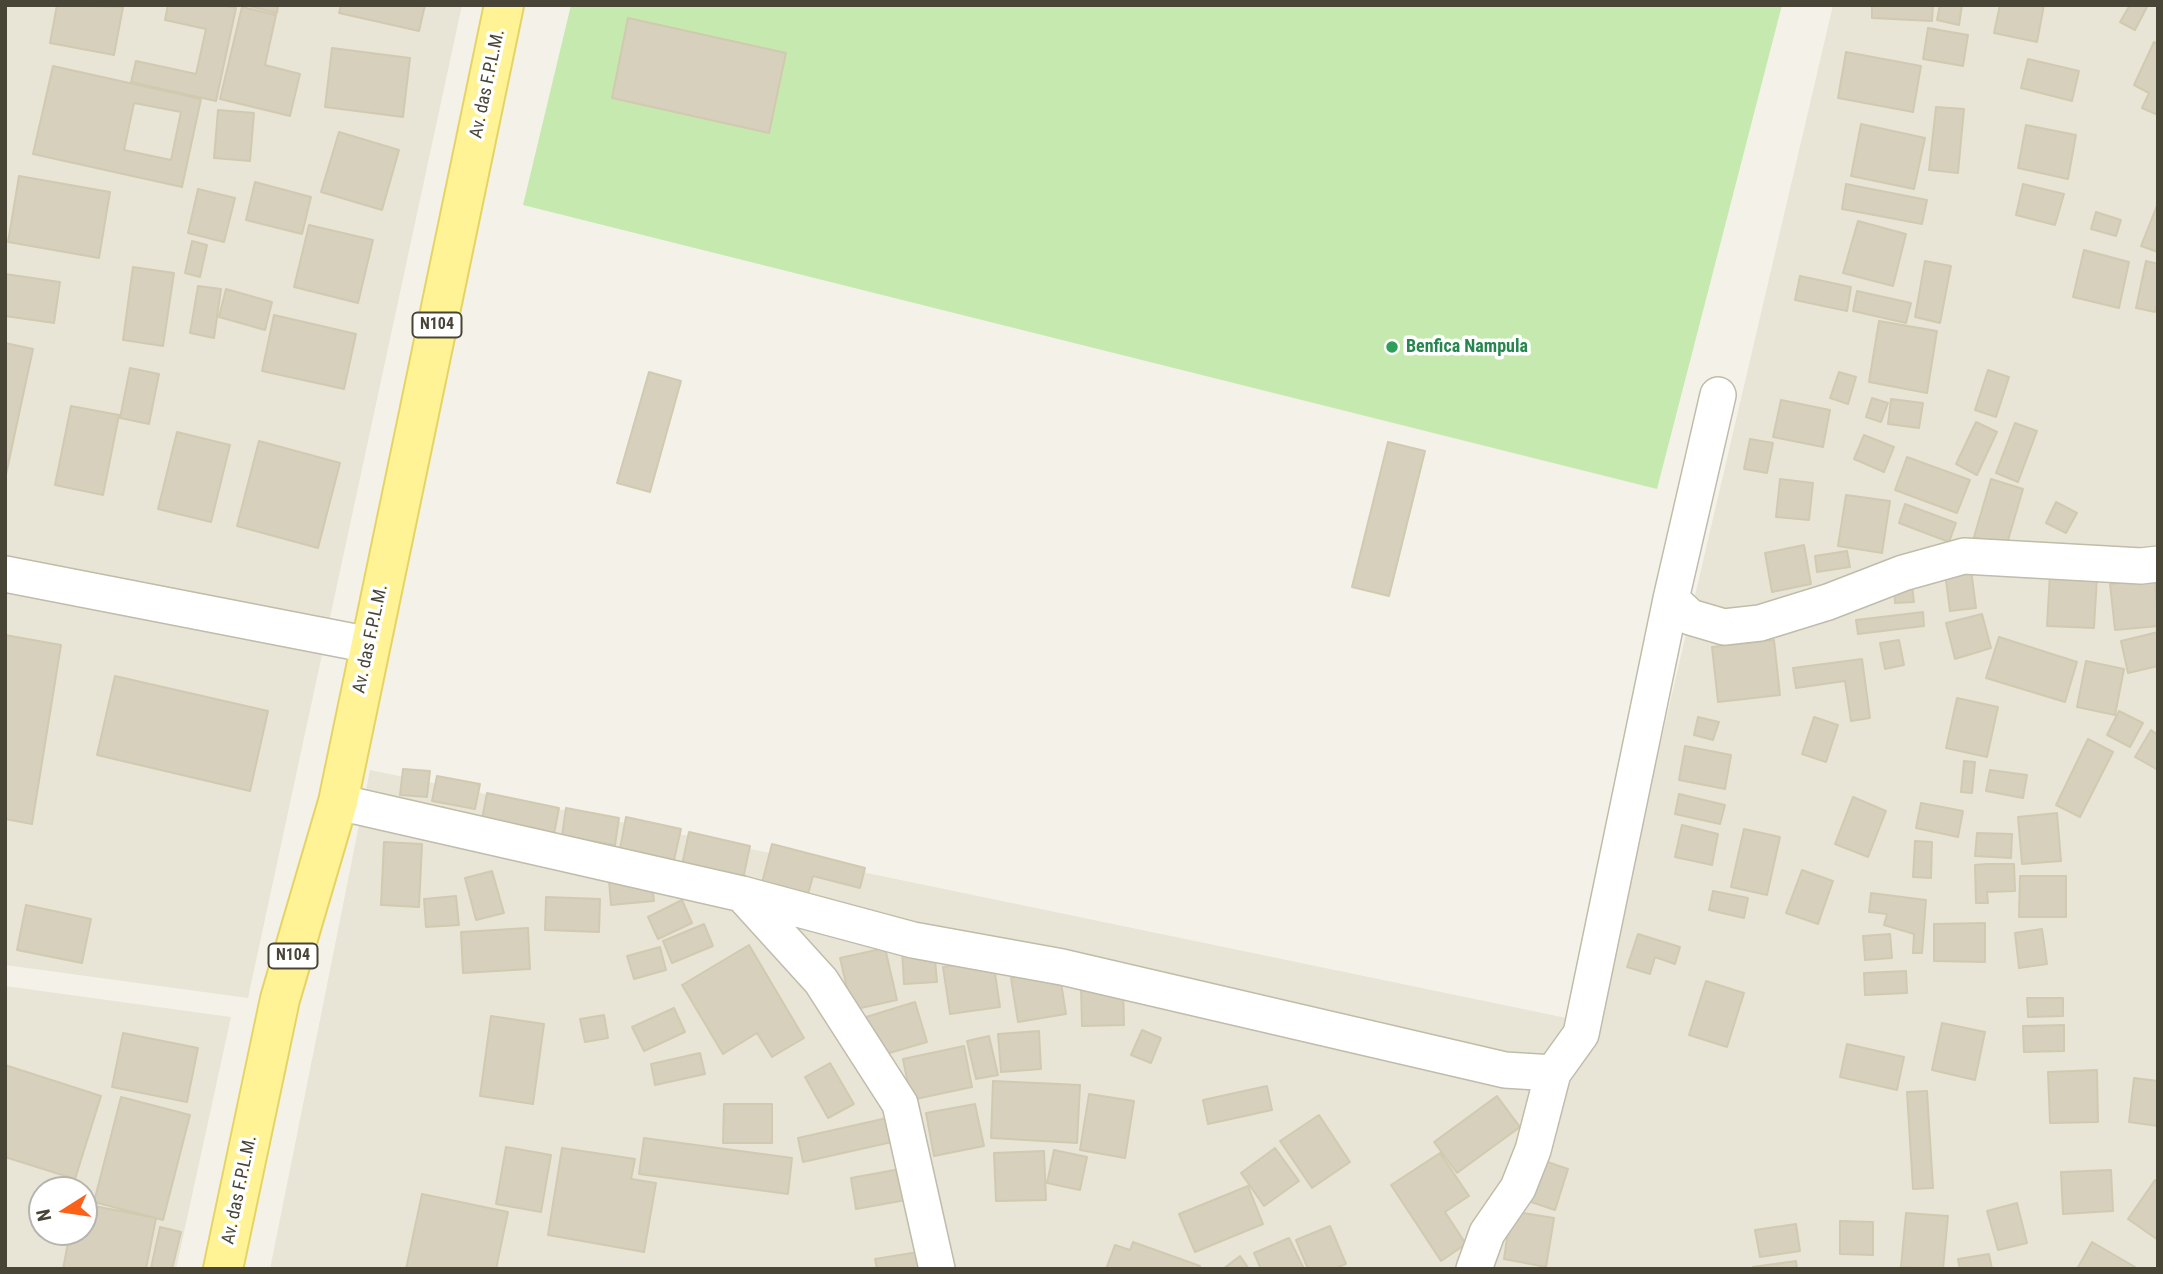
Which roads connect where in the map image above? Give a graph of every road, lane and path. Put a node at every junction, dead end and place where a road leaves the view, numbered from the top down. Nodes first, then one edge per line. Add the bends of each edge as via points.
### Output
1 (504, 5) edge
2 (1718, 395) dead end
3 (2158, 564) edge
4 (5, 574) edge
5 (1671, 599) junction
6 (370, 645) junction
7 (338, 802) junction
8 (742, 894) junction
9 (1553, 1073) junction
10 (223, 1269) edge
11 (937, 1269) edge
12 (1474, 1269) edge

1 - 6 main road, Av. das F.P.L.M. / N104
2 - 5 street
3 - 5 street via 1964,556 1760,623 1724,627 1690,617
4 - 6 street
5 - 9 street via 1581,1034
6 - 7 main road, Av. das F.P.L.M. / N104
7 - 8 street
7 - 10 main road, Av. das F.P.L.M. / N104 via 280,999
8 - 9 street via 914,940 1062,967 1505,1070
8 - 11 street via 821,981 900,1104
9 - 12 street via 1518,1188 1486,1233

